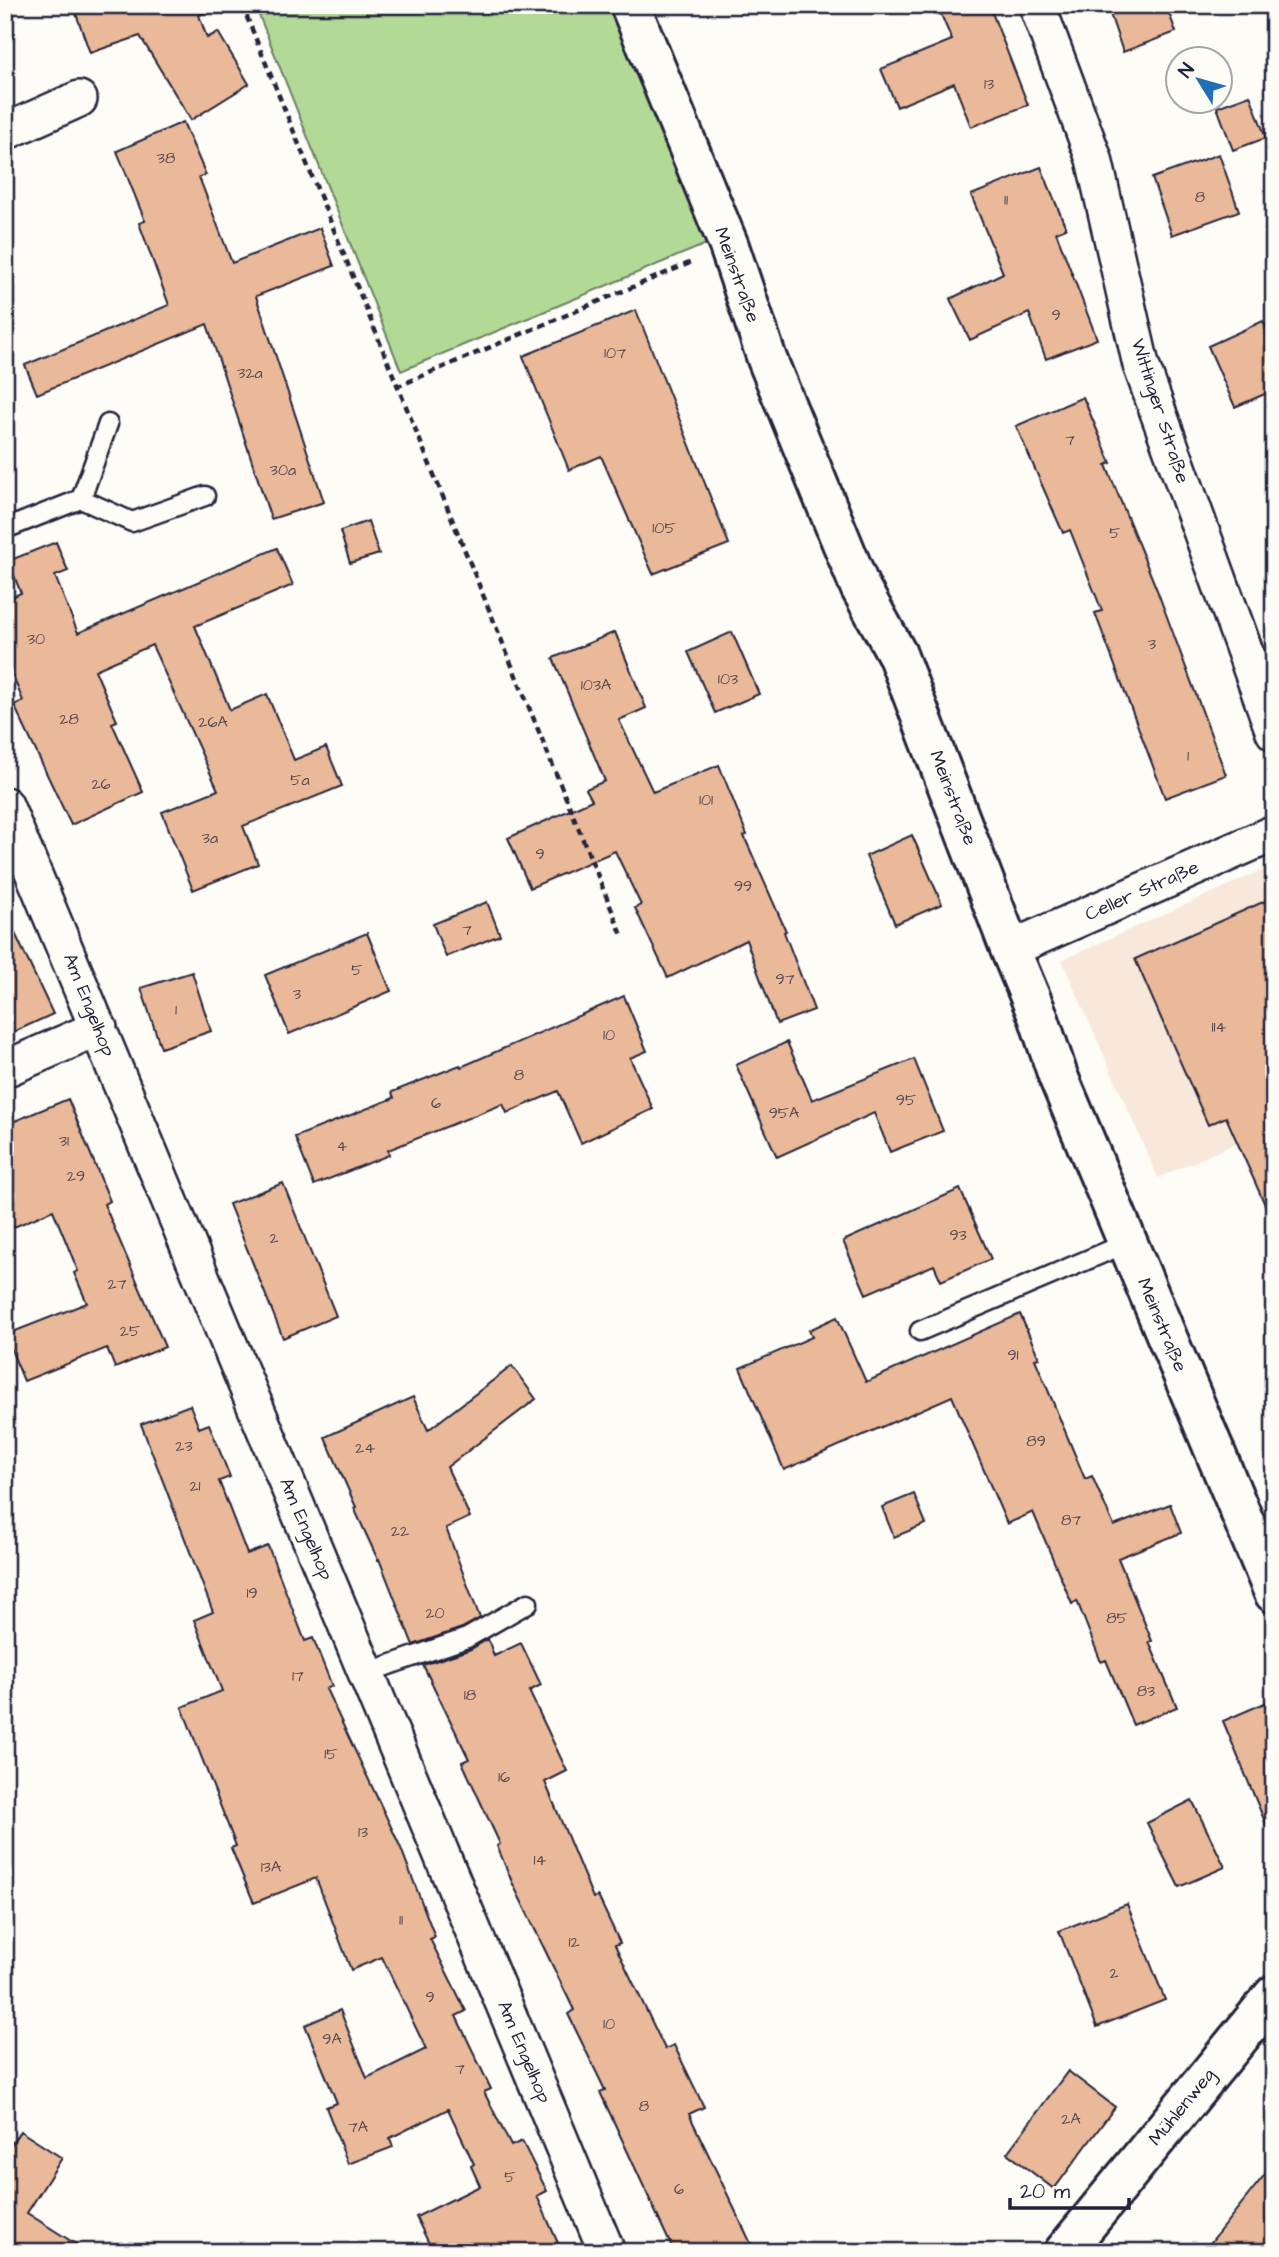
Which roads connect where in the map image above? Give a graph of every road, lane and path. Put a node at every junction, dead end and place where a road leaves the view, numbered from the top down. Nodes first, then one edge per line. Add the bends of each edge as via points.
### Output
1 (242, 5) edge
2 (630, 5) edge
3 (1037, 5) edge
4 (79, 99) dead end
5 (5, 132) edge
6 (729, 246) junction
7 (396, 387) junction
8 (108, 424) dead end
9 (205, 496) dead end
10 (81, 499) junction
11 (5, 529) edge
12 (1274, 732) edge
13 (5, 805) edge
14 (1274, 833) edge
15 (622, 936) dead end
16 (1010, 949) junction
17 (99, 1028) junction
18 (5, 1069) edge
19 (1127, 1243) junction
20 (920, 1331) dead end
21 (1274, 1593) edge
22 (528, 1603) dead end
23 (366, 1673) junction
24 (1274, 1995) edge
25 (607, 2252) edge
26 (1065, 2252) edge

1 - 7 path
2 - 6 street, Meinstraße
3 - 12 street, Wittinger Straße via 1094,159 1141,365
4 - 5 street
6 - 7 path
6 - 16 street, Meinstraße via 767,359 860,587 897,654
7 - 15 path
8 - 10 lane
9 - 10 lane via 132,522
10 - 11 lane
13 - 17 street, Am Engelhop
14 - 16 street, Celler Straße
16 - 19 street, Meinstraße
17 - 18 street
17 - 23 street, Am Engelhop
19 - 20 lane
19 - 21 street, Meinstraße
22 - 23 lane via 467,1638
23 - 25 street, Am Engelhop
24 - 26 street, Mühlenweg

